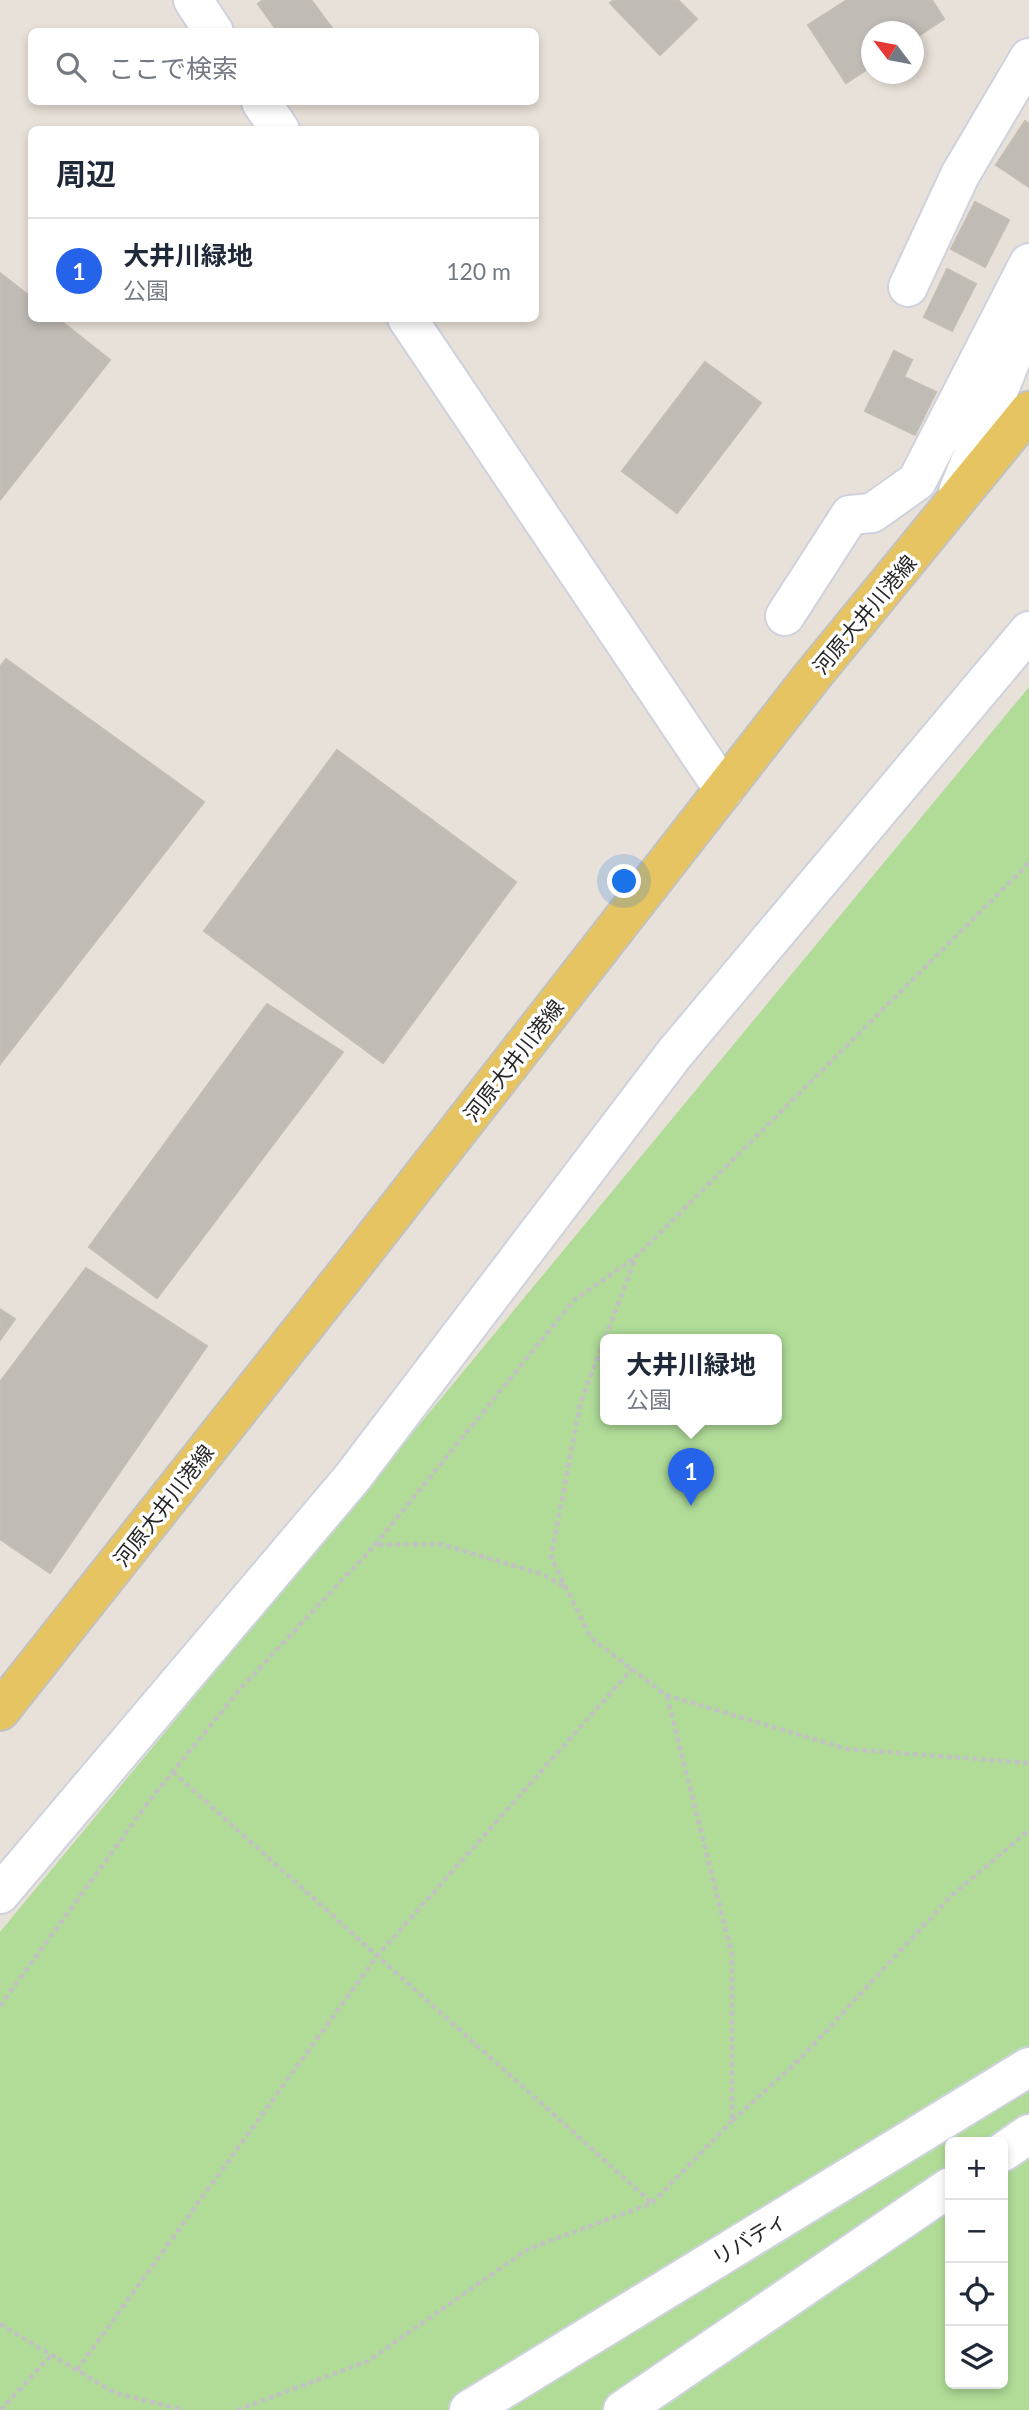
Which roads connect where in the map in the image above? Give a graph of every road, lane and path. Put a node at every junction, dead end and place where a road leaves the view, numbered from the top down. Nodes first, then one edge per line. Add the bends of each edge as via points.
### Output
1 (193, 0) edge
2 (211, 28) edge
3 (1029, 58) edge
4 (263, 105) edge
5 (277, 126) edge
6 (1029, 263) edge
7 (908, 287) dead end
8 (1029, 315) edge
9 (410, 322) edge
10 (1029, 411) edge
11 (951, 509) junction
12 (785, 616) dead end
13 (1029, 631) edge
14 (724, 790) junction
15 (1029, 863) edge
16 (636, 1257) junction
17 (607, 1334) edge
18 (600, 1352) edge
19 (375, 1545) junction
20 (566, 1587) junction
21 (632, 1669) junction
22 (666, 1695) junction
23 (0, 1710) edge
24 (1029, 1763) edge
25 (173, 1772) junction
26 (1029, 1830) edge
27 (0, 1894) edge
28 (377, 1956) junction
29 (0, 2006) edge
30 (1029, 2067) edge
31 (732, 2121) junction
32 (1029, 2134) edge
33 (1008, 2149) edge
34 (945, 2190) edge
35 (652, 2203) junction
36 (0, 2324) edge
37 (51, 2355) junction
38 (77, 2370) junction
39 (1, 2410) edge
40 (184, 2410) edge
41 (237, 2410) edge
42 (469, 2410) edge
43 (623, 2410) edge

1 - 2 street
3 - 7 street via 960,175
4 - 5 street
6 - 12 street via 917,481 873,513 850,515
8 - 11 street
9 - 14 street
10 - 11 main road, 河原大井川港線
11 - 14 main road, 河原大井川港線
13 - 27 street via 675,1053 352,1478
14 - 23 main road, 河原大井川港線
15 - 16 path
16 - 17 path
16 - 19 path via 575,1300
18 - 20 path via 580,1404 551,1557
19 - 20 path via 440,1544 542,1574
19 - 25 path via 241,1688
20 - 21 path via 591,1639
21 - 22 path
21 - 28 path
22 - 24 path via 847,1749
22 - 31 path via 732,1955
25 - 28 path
25 - 29 path
26 - 31 path via 950,1897 803,2056
28 - 35 path
28 - 38 path
30 - 42 street, リバティ
31 - 35 path
32 - 33 street
34 - 43 street
35 - 41 path via 528,2249 368,2361
36 - 37 path
37 - 38 path
37 - 39 path
38 - 40 path via 115,2393

